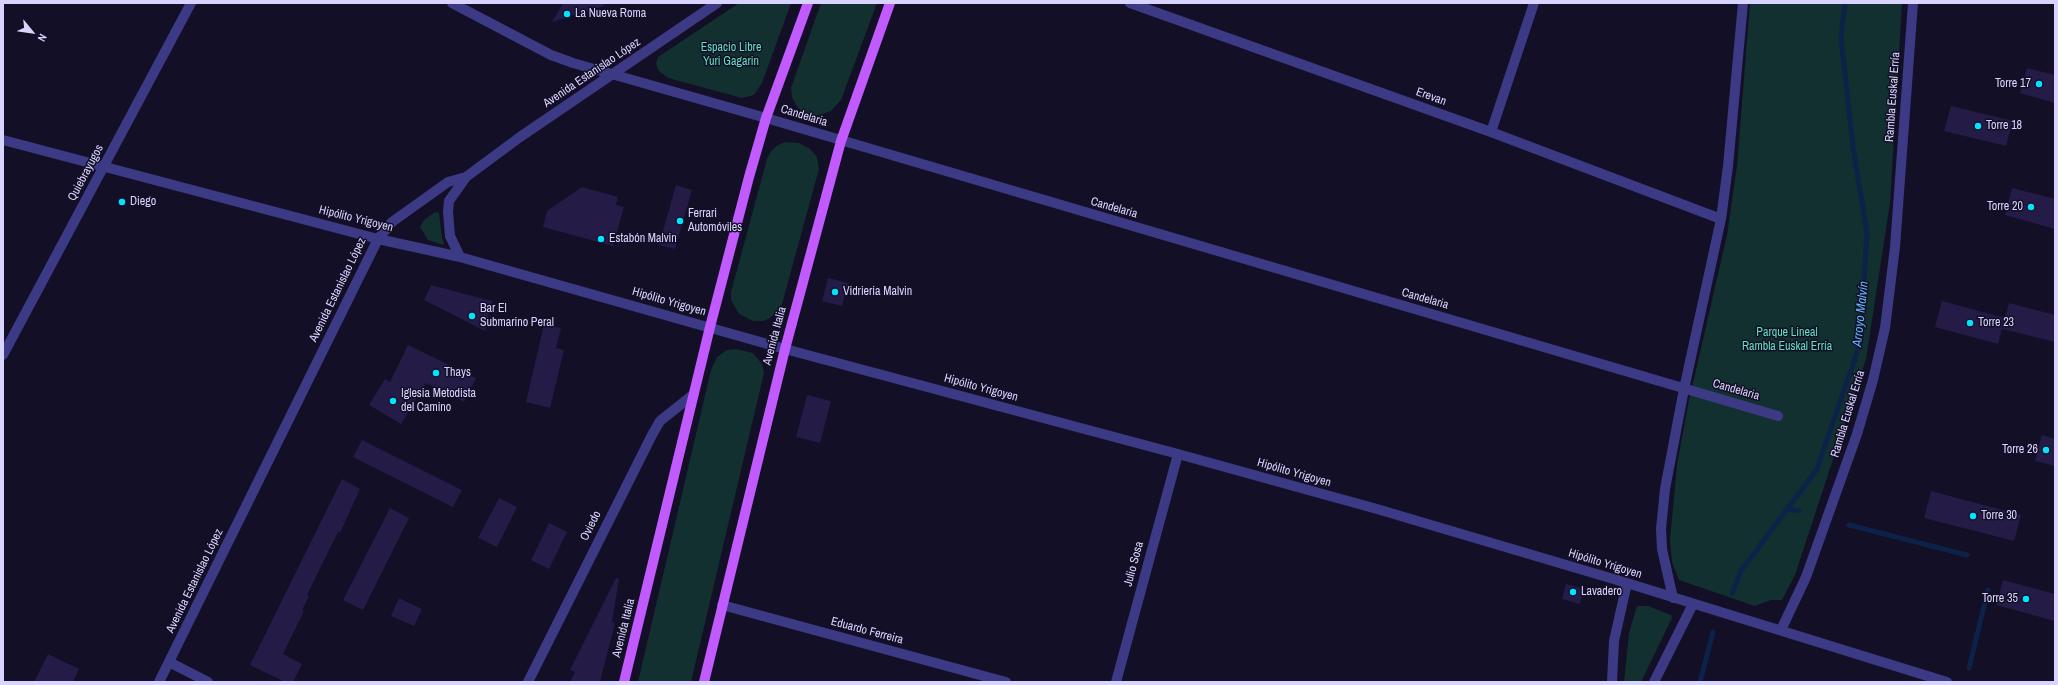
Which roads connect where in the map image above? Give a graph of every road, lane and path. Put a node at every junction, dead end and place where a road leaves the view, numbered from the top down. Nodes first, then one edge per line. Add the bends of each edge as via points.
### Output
1 (191, 3) edge
2 (452, 3) edge
3 (717, 3) edge
4 (808, 3) edge
5 (890, 3) edge
6 (1130, 3) edge
7 (1534, 3) edge
8 (1743, 3) edge
9 (1913, 3) edge
10 (614, 74) junction
11 (766, 118) junction
12 (1491, 132) junction
13 (3, 140) edge
14 (841, 141) junction
15 (105, 167) junction
16 (466, 177) junction
17 (1721, 219) junction
18 (378, 239) junction
19 (460, 258) junction
20 (710, 327) junction
21 (785, 349) junction
22 (3, 355) edge
23 (1684, 389) junction
24 (694, 394) junction
25 (1778, 416) dead end
26 (1178, 454) junction
27 (1626, 584) junction
28 (1673, 598) junction
29 (1693, 604) junction
30 (722, 605) junction
31 (1780, 630) junction
32 (169, 662) junction
33 (159, 682) edge
34 (208, 682) edge
35 (528, 682) edge
36 (624, 682) edge
37 (704, 682) edge
38 (1006, 682) edge
39 (1116, 682) edge
40 (1612, 682) edge
41 (1654, 682) edge
42 (1947, 682) edge

1 - 15 street, Quiebrayugos
2 - 10 street, Candelaria via 551,55
3 - 10 street, Avenida Estanislao López
4 - 11 main road, Avenida Italia
5 - 14 main road, Avenida Italia
6 - 12 street, Erevan
7 - 12 street
8 - 17 street
9 - 31 street, Rambla Euskal Erría via 1895,254 1885,328 1857,434 1806,577
10 - 11 street, Candelaria
10 - 16 street, Avenida Estanislao López
11 - 14 street, Candelaria
11 - 20 main road, Avenida Italia
12 - 17 street, Erevan
13 - 15 street, Hipólito Yrigoyen
14 - 21 main road, Avenida Italia
14 - 23 street, Candelaria
15 - 18 street, Hipólito Yrigoyen
15 - 22 street, Quiebrayugos
16 - 18 street, Avenida Estanislao López via 448,182 398,217
16 - 19 street via 449,201 448,212 450,236
17 - 23 street
18 - 19 street, Hipólito Yrigoyen
18 - 32 street, Avenida Estanislao López
19 - 20 street, Hipólito Yrigoyen
20 - 21 street, Hipólito Yrigoyen
20 - 24 main road, Avenida Italia
21 - 26 street, Hipólito Yrigoyen
21 - 30 main road, Avenida Italia
23 - 25 street, Candelaria
23 - 28 street via 1665,489 1661,529 1662,549
24 - 35 street, Oviedo via 660,421 652,434
24 - 36 main road, Avenida Italia
26 - 27 street, Hipólito Yrigoyen via 1377,509
26 - 39 street, Julio Sosa
27 - 28 street, Hipólito Yrigoyen
27 - 40 street via 1614,641
28 - 29 street, Hipólito Yrigoyen
29 - 31 street, Hipólito Yrigoyen
29 - 41 street
30 - 37 main road, Avenida Italia
30 - 38 street, Eduardo Ferreira
31 - 42 street, Hipólito Yrigoyen
32 - 33 street, Avenida Estanislao López
32 - 34 street

